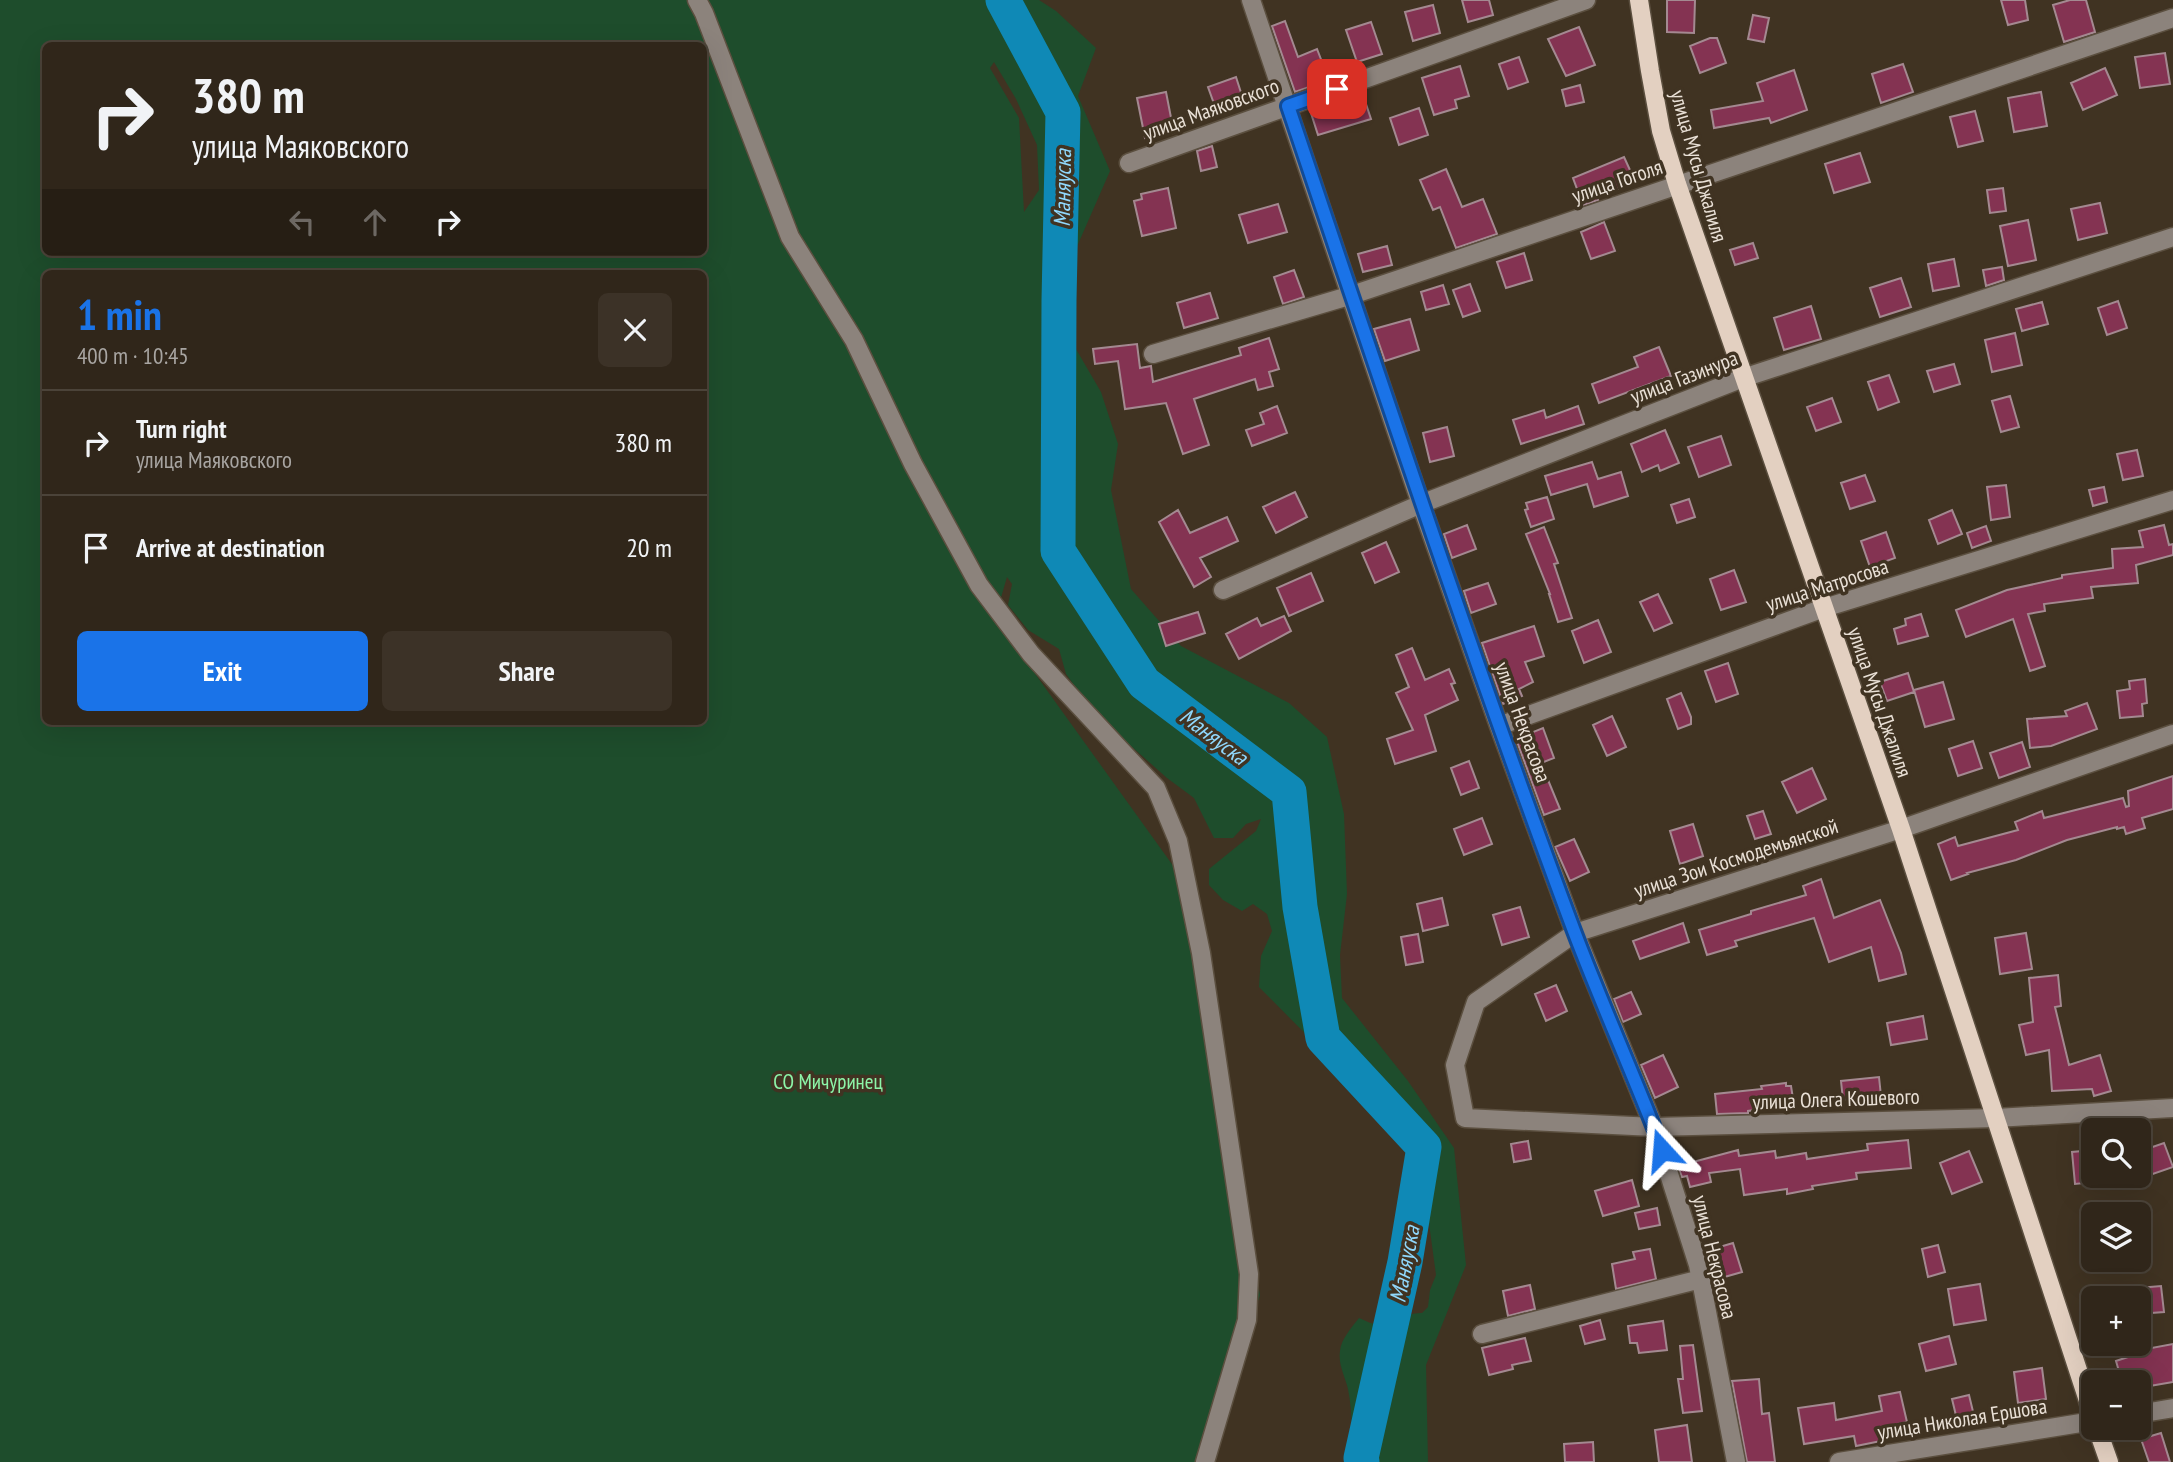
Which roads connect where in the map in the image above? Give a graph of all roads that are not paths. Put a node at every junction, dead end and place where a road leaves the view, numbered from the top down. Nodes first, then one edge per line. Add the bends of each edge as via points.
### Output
1 (697, 0) edge
2 (1251, 0) edge
3 (1586, 0) edge
4 (1639, 0) edge
5 (2173, 18) edge
6 (1288, 106) junction
7 (1129, 163) dead end
8 (1677, 184) junction
9 (2173, 237) edge
10 (1352, 295) junction
11 (1153, 354) dead end
12 (1743, 378) junction
13 (2173, 500) edge
14 (1421, 504) junction
15 (1223, 590) dead end
16 (1824, 608) junction
17 (1500, 726) junction
18 (2173, 734) edge
19 (1901, 829) junction
20 (1575, 933) junction
21 (2173, 1108) edge
22 (1996, 1118) junction
23 (1501, 1121) joint
24 (1654, 1128) junction
25 (1701, 1279) junction
26 (1482, 1334) dead end
27 (2081, 1381) edge
28 (2173, 1408) edge
29 (2151, 1412) edge
30 (2081, 1420) edge
31 (2101, 1440) edge
32 (1205, 1462) edge
33 (1736, 1462) edge
34 (1839, 1462) edge
35 (2109, 1462) edge

1 - 32 street via 790,237 854,340 913,464 979,584 1031,654 1156,788 1178,841 1201,953 1249,1274 1247,1320
2 - 6 street, улица Некрасова
3 - 6 street, улица Маяковского
4 - 8 main road, улица Мусы Джалиля via 1661,131
5 - 8 street, улица Гоголя
6 - 7 street, улица Маяковского
6 - 10 street, улица Некрасова
8 - 10 street, улица Гоголя
8 - 12 main road, улица Мусы Джалиля
9 - 12 street, улица Газинура
10 - 11 street, улица Гоголя
10 - 14 street, улица Некрасова
12 - 14 street, улица Газинура
12 - 16 main road, улица Мусы Джалиля
13 - 16 street, улица Матросова
14 - 15 street, улица Газинура
14 - 17 street, улица Некрасова
16 - 17 street, улица Матросова
16 - 19 main road, улица Мусы Джалиля
17 - 20 street, улица Некрасова
18 - 19 street, улица Зои Космодемьянской
19 - 20 street, улица Зои Космодемьянской
19 - 22 main road, улица Мусы Джалиля
20 - 23 street, улица Зои Космодемьянской via 1476,1002 1455,1065 1465,1118
20 - 24 street, улица Некрасова
21 - 22 street, улица Олега Кошевого
22 - 24 street, улица Олега Кошевого
22 - 27 main road, улица Мусы Джалиля
23 - 24 street, улица Олега Кошевого
24 - 25 street, улица Некрасова
25 - 26 street
25 - 33 street, улица Некрасова
28 - 29 street
30 - 34 street, улица Николая Ершова
31 - 35 main road

